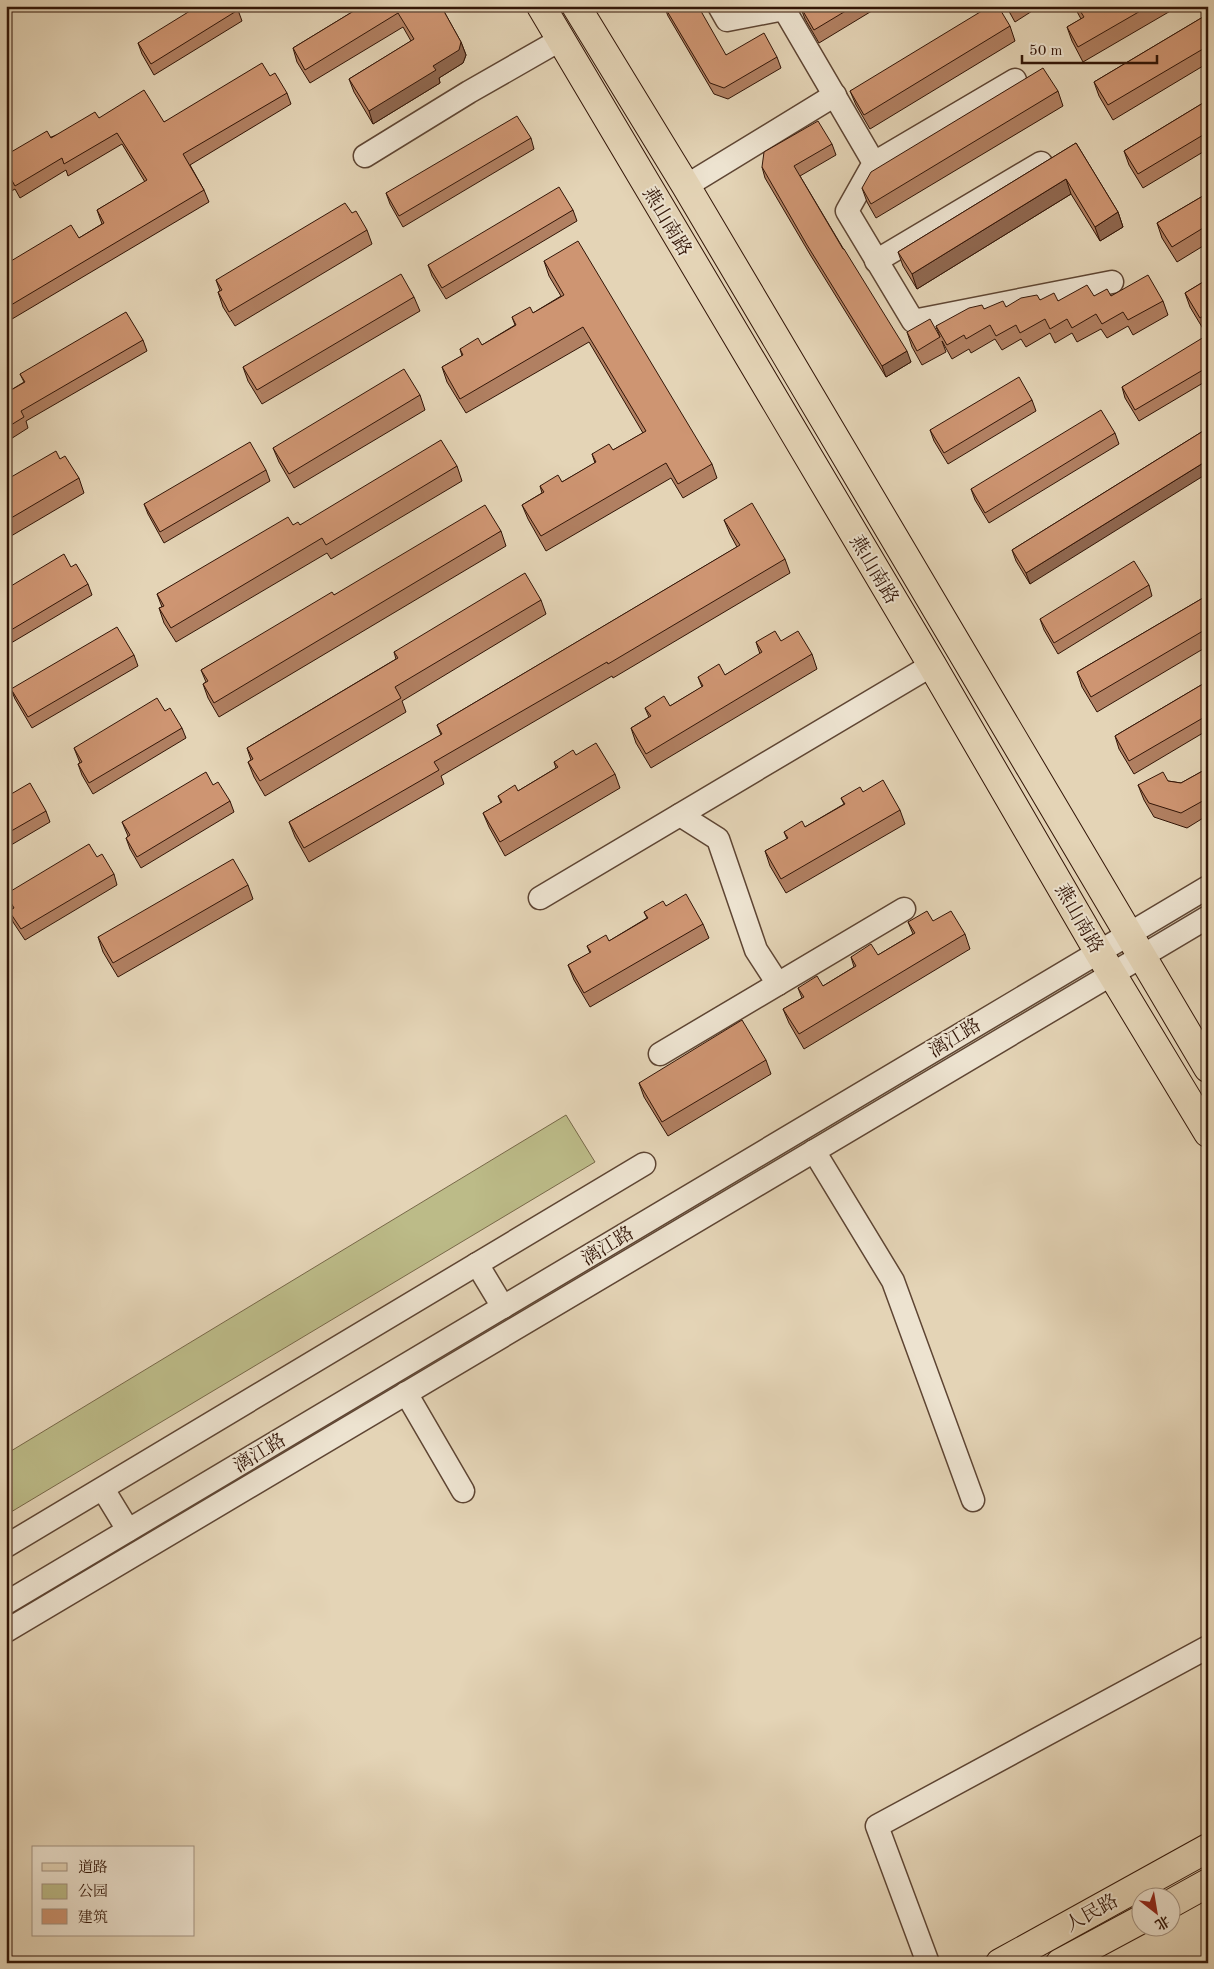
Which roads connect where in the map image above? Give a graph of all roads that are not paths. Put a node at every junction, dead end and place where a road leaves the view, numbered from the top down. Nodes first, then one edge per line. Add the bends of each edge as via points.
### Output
1 (541, 6) edge
2 (576, 6) edge
3 (719, 6) edge
4 (786, 8) edge
5 (560, 40) junction
6 (1015, 80) dead end
7 (835, 95) junction
8 (365, 156) dead end
9 (874, 163) junction
10 (1041, 163) edge
11 (686, 186) junction
12 (657, 203) junction
13 (876, 260) junction
14 (1112, 282) dead end
15 (847, 458) junction
16 (819, 475) junction
17 (958, 649) junction
18 (932, 665) junction
19 (680, 815) junction
20 (1208, 887) edge
21 (540, 898) dead end
22 (904, 910) dead end
23 (1208, 916) edge
24 (1135, 946) junction
25 (1105, 962) junction
26 (778, 984) junction
27 (660, 1054) dead end
28 (1207, 1066) edge
29 (1208, 1133) edge
30 (814, 1150) junction
31 (644, 1164) dead end
32 (477, 1264) junction
33 (503, 1306) junction
34 (406, 1393) junction
35 (102, 1489) junction
36 (464, 1491) dead end
37 (973, 1500) dead end
38 (128, 1530) junction
39 (6, 1546) edge
40 (6, 1603) edge
41 (6, 1630) edge
42 (1208, 1647) edge
43 (1208, 1848) edge
44 (1208, 1883) edge
45 (1182, 1897) edge
46 (1132, 1924) edge
47 (928, 1963) edge
48 (1000, 1963) edge
49 (1060, 1963) edge

1 - 5 main road, 燕山南路
2 - 11 main road, 燕山南路
3 - 4 street via 727,20
4 - 7 street
5 - 8 street
5 - 12 main road, 燕山南路
6 - 9 street
7 - 9 street
7 - 11 street
9 - 13 street via 847,212
10 - 13 street
11 - 12 main road
11 - 15 main road, 燕山南路
12 - 16 main road, 燕山南路
13 - 14 street via 913,321
15 - 16 main road
15 - 17 main road, 燕山南路
16 - 18 main road, 燕山南路
17 - 18 main road
17 - 24 main road, 燕山南路
18 - 19 street
18 - 25 main road, 燕山南路
19 - 21 street
19 - 26 street via 718,839 756,950
20 - 24 street, 漓江路
22 - 26 street
23 - 24 street, 漓江路
24 - 25 street, 漓江路
24 - 28 main road, 燕山南路
25 - 29 main road, 燕山南路
25 - 30 street, 漓江路
25 - 33 street, 漓江路
26 - 27 street
30 - 34 street, 漓江路
30 - 37 street via 893,1282
31 - 32 street
32 - 33 street
32 - 35 street
33 - 38 street, 漓江路
34 - 36 street
34 - 41 street, 漓江路
35 - 38 street
35 - 39 street
38 - 40 street, 漓江路
42 - 47 street via 877,1826
43 - 48 main road, 人民路
44 - 45 main road
46 - 49 main road, 人民路

